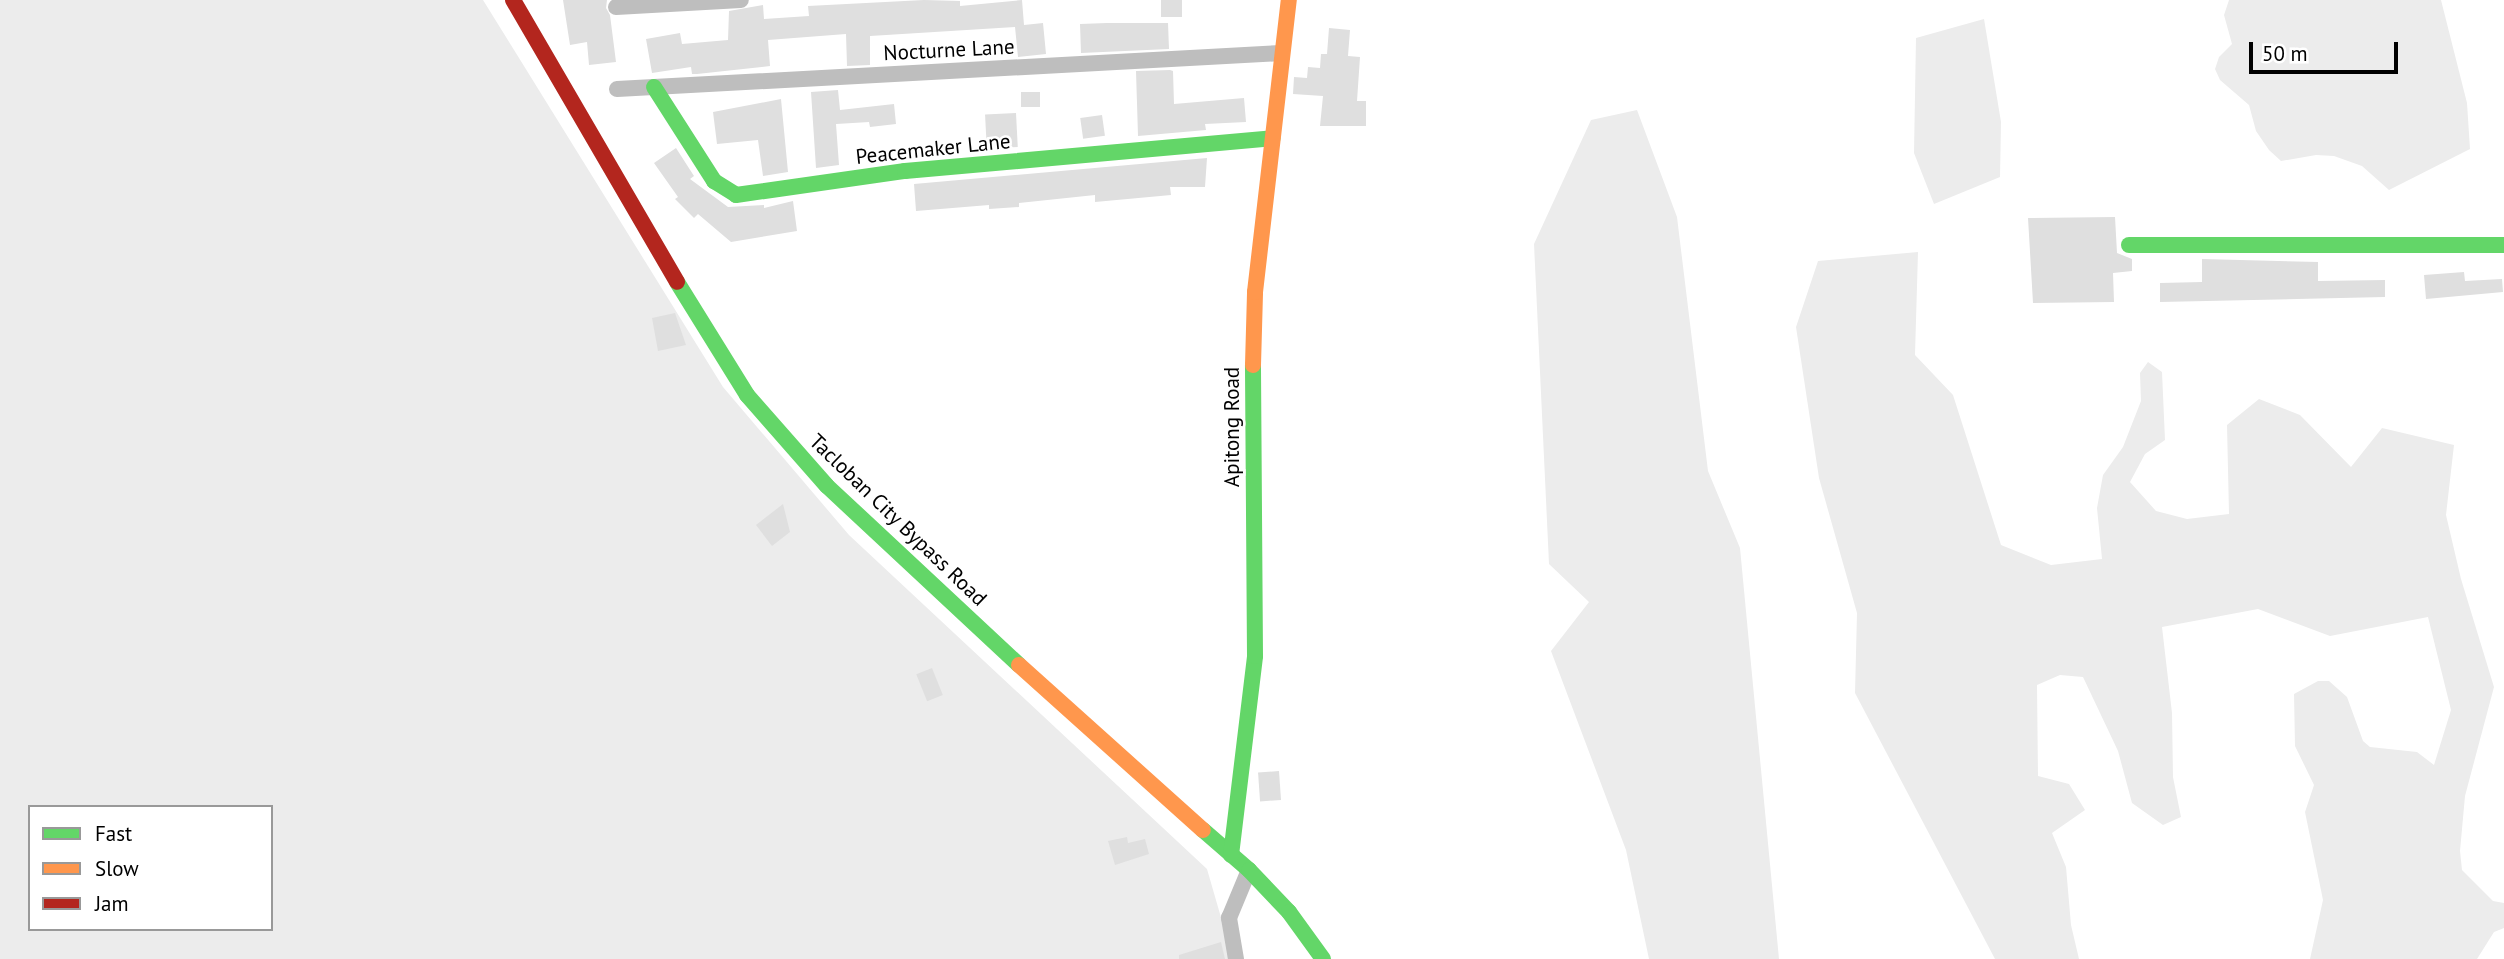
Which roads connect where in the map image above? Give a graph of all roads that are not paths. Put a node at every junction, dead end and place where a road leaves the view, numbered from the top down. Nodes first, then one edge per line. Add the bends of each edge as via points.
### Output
1 (513, 0) edge
2 (741, 0) edge
3 (1289, 0) edge
4 (616, 7) dead end
5 (1282, 53) junction
6 (654, 87) junction
7 (617, 89) dead end
8 (1273, 138) junction
9 (2129, 245) dead end
10 (2504, 245) edge
11 (1231, 855) junction
12 (1249, 870) junction
13 (1236, 959) edge
14 (1323, 959) edge

1 - 11 main road, Tacloban City Bypass Road via 747,395 827,486
2 - 4 street
3 - 5 main road, Apitong Road
5 - 6 street, Nocturne Lane
5 - 8 main road, Apitong Road
6 - 7 street, Nocturne Lane
6 - 8 main road, Peacemaker Lane via 714,181 736,195 905,171
8 - 11 main road, Apitong Road via 1255,292 1251,424 1255,656
9 - 10 main road
11 - 12 main road, Tacloban City Bypass Road
12 - 13 street via 1230,918
12 - 14 main road, Tacloban City Bypass Road via 1289,912

